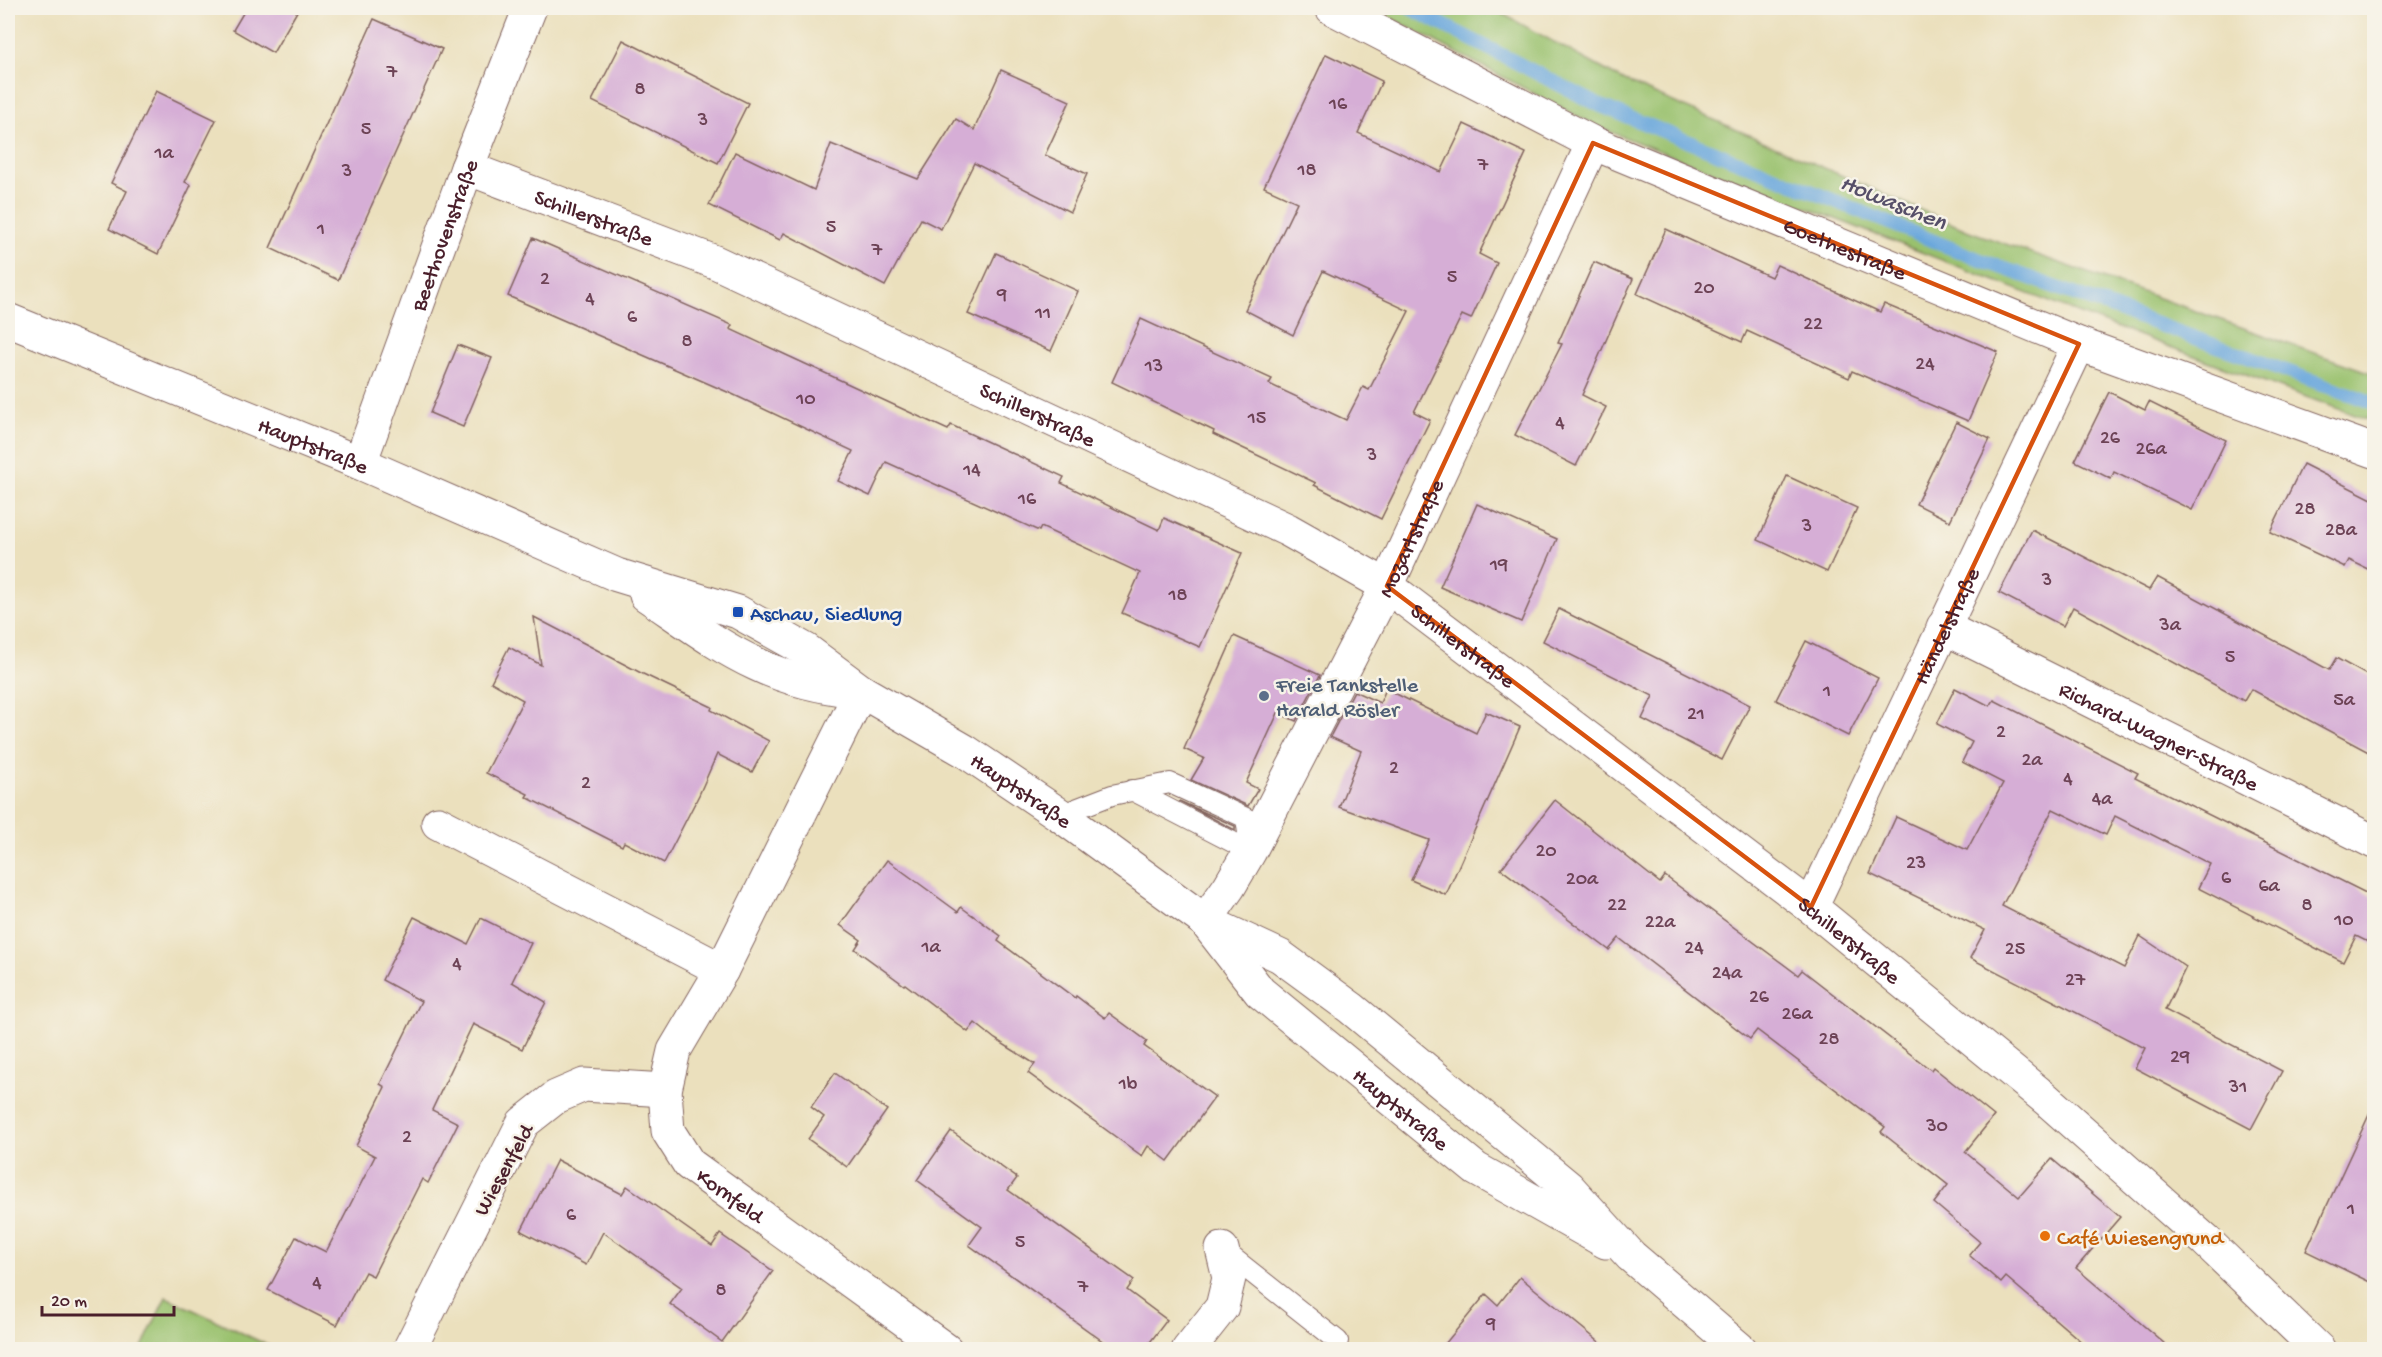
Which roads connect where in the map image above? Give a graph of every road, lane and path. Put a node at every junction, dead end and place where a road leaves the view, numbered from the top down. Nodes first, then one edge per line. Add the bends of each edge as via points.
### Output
1 (530, 8) edge
2 (1332, 8) edge
3 (1593, 143) junction
4 (467, 168) junction
5 (8, 320) edge
6 (2079, 344) junction
7 (2374, 451) edge
8 (360, 463) junction
9 (1387, 586) junction
10 (1943, 627) junction
11 (861, 692) junction
12 (1132, 790) junction
13 (1060, 815) junction
14 (438, 823) dead end
15 (2374, 842) edge
16 (1250, 851) junction
17 (1811, 907) junction
18 (1205, 921) junction
19 (723, 970) junction
20 (665, 1090) junction
21 (1222, 1248) joint
22 (1631, 1256) junction
23 (1338, 1341) dead end
24 (409, 1350) edge
25 (946, 1350) edge
26 (1188, 1350) edge
27 (1741, 1350) edge
28 (2319, 1350) edge

1 - 4 street, Beethovenstraße
2 - 3 street, Goethestraße
3 - 6 street, Goethestraße
3 - 9 street, Mozartstraße
4 - 8 street, Beethovenstraße
4 - 9 street, Schillerstraße via 714,262 1288,530
5 - 8 street, Hauptstraße
6 - 7 street, Goethestraße
6 - 10 street, Händelstraße
8 - 11 street, Hauptstraße via 617,575 758,665 822,687
9 - 16 street, Mozartstraße
9 - 17 street, Schillerstraße
10 - 15 street, Richard-Wagner-Straße
10 - 17 street, Händelstraße
11 - 13 street, Hauptstraße via 965,752
11 - 19 street, Kornfeld
12 - 13 lane
12 - 16 lane
12 - 16 lane via 1170,783 1246,818
13 - 18 street, Hauptstraße
14 - 19 street
16 - 18 street, Mozartstraße
17 - 28 street, Schillerstraße via 2046,1099 2206,1241
18 - 22 street, Hauptstraße via 1280,956 1351,1008 1568,1187
18 - 22 street, Hauptstraße via 1260,992 1476,1169
19 - 20 street, Kornfeld via 674,1051
20 - 24 street, Wiesenfeld via 584,1085 556,1097 523,1123
20 - 25 street, Kornfeld via 668,1131 689,1164
21 - 23 lane
21 - 26 street via 1228,1278 1222,1306
22 - 27 street, Hauptstraße

